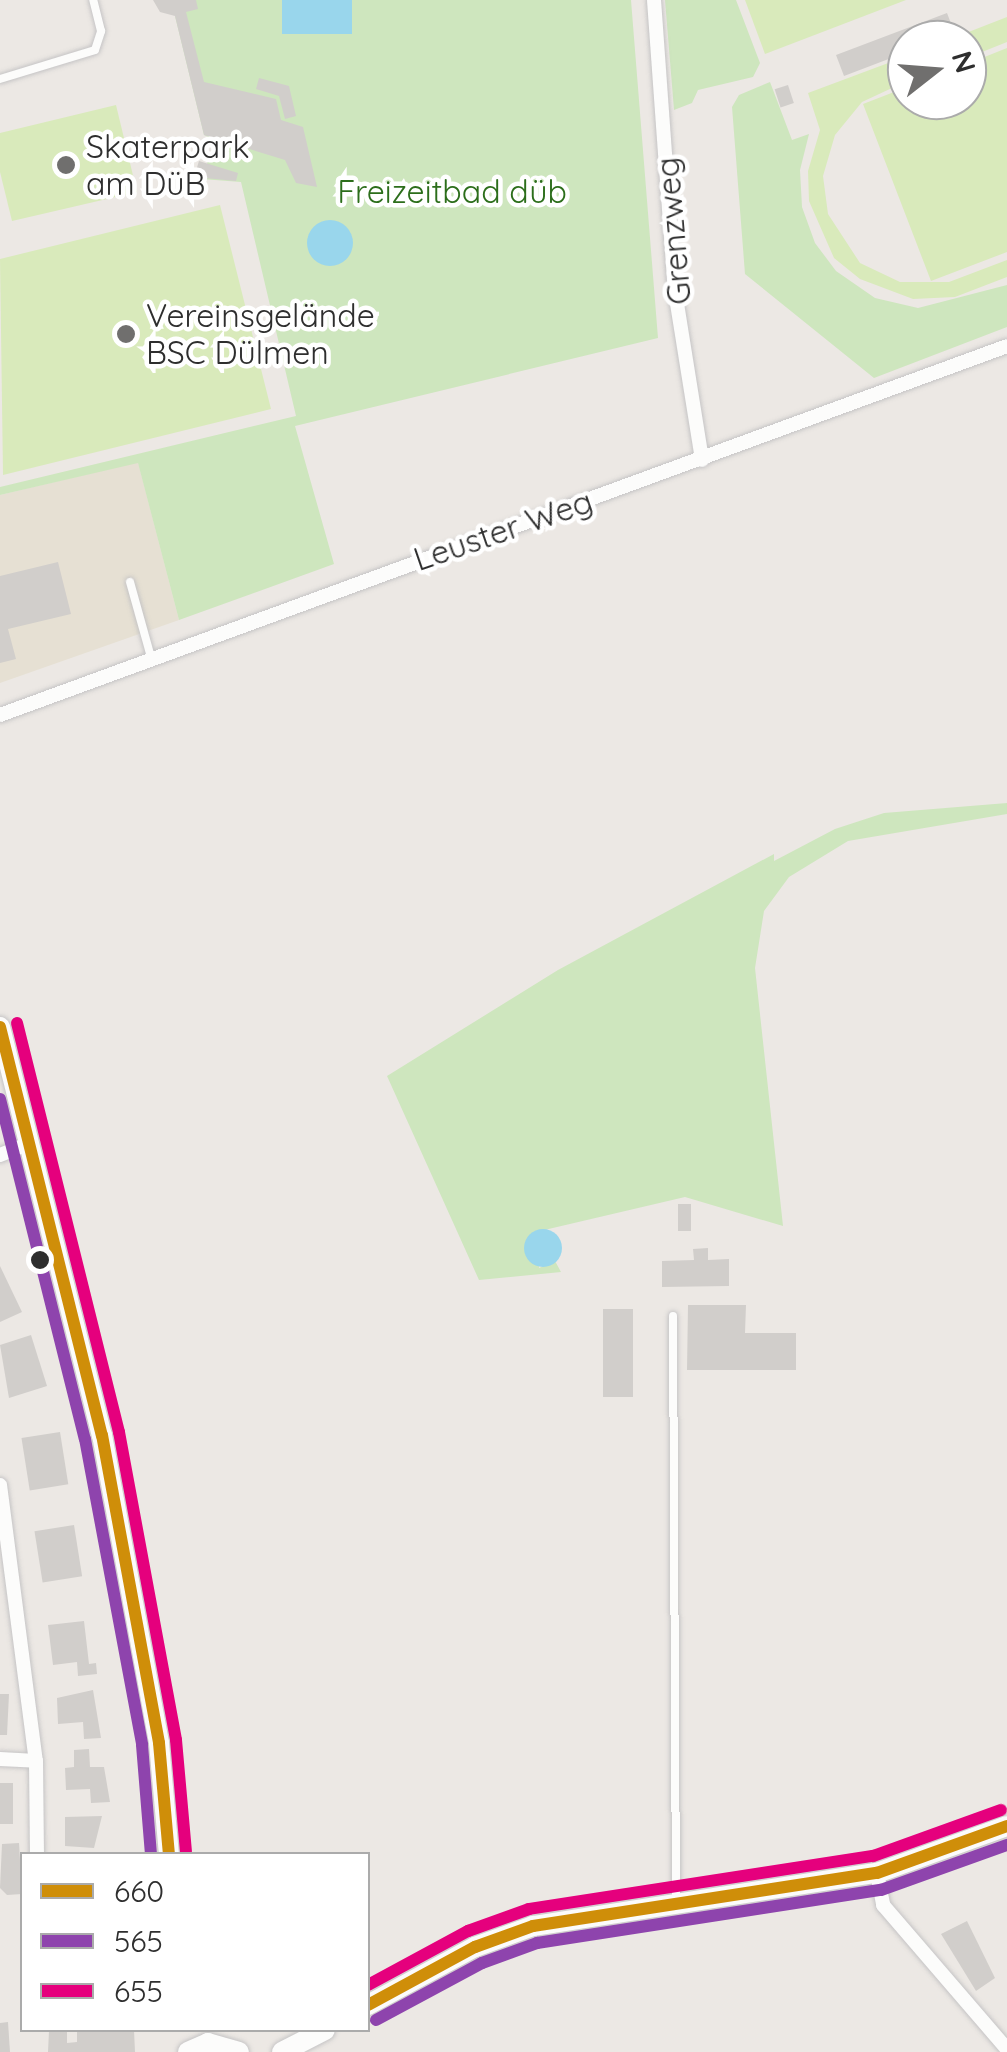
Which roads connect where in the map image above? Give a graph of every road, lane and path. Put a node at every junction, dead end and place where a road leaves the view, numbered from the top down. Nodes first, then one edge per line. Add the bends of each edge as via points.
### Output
1 (93, 0) edge
2 (654, 0) edge
3 (0, 79) edge
4 (1007, 346) edge
5 (702, 460) junction
6 (130, 582) dead end
7 (151, 657) junction
8 (0, 715) edge
9 (0, 1027) edge
10 (30, 1143) junction
11 (0, 1155) edge
12 (673, 1316) dead end
13 (0, 1485) edge
14 (0, 1759) edge
15 (36, 1760) junction
16 (1007, 1826) edge
17 (37, 1852) edge
18 (169, 1852) edge
19 (876, 1873) junction
20 (676, 1901) junction
21 (370, 2004) edge
22 (321, 2032) edge
23 (191, 2043) edge
24 (1007, 2049) edge
25 (239, 2052) edge
26 (282, 2052) edge

1 - 3 lane via 101,31 95,50
2 - 5 street, Grenzweg via 675,291
4 - 5 street, Leuster Weg
5 - 7 street, Leuster Weg
6 - 7 lane
7 - 8 street, Leuster Weg
9 - 10 street
10 - 11 street
10 - 18 street via 106,1454 160,1743
12 - 20 lane
13 - 15 street
14 - 15 street
15 - 17 street
16 - 19 street
19 - 20 street
19 - 24 street via 882,1905
20 - 21 street via 533,1926 475,1947
22 - 26 street
23 - 25 street

